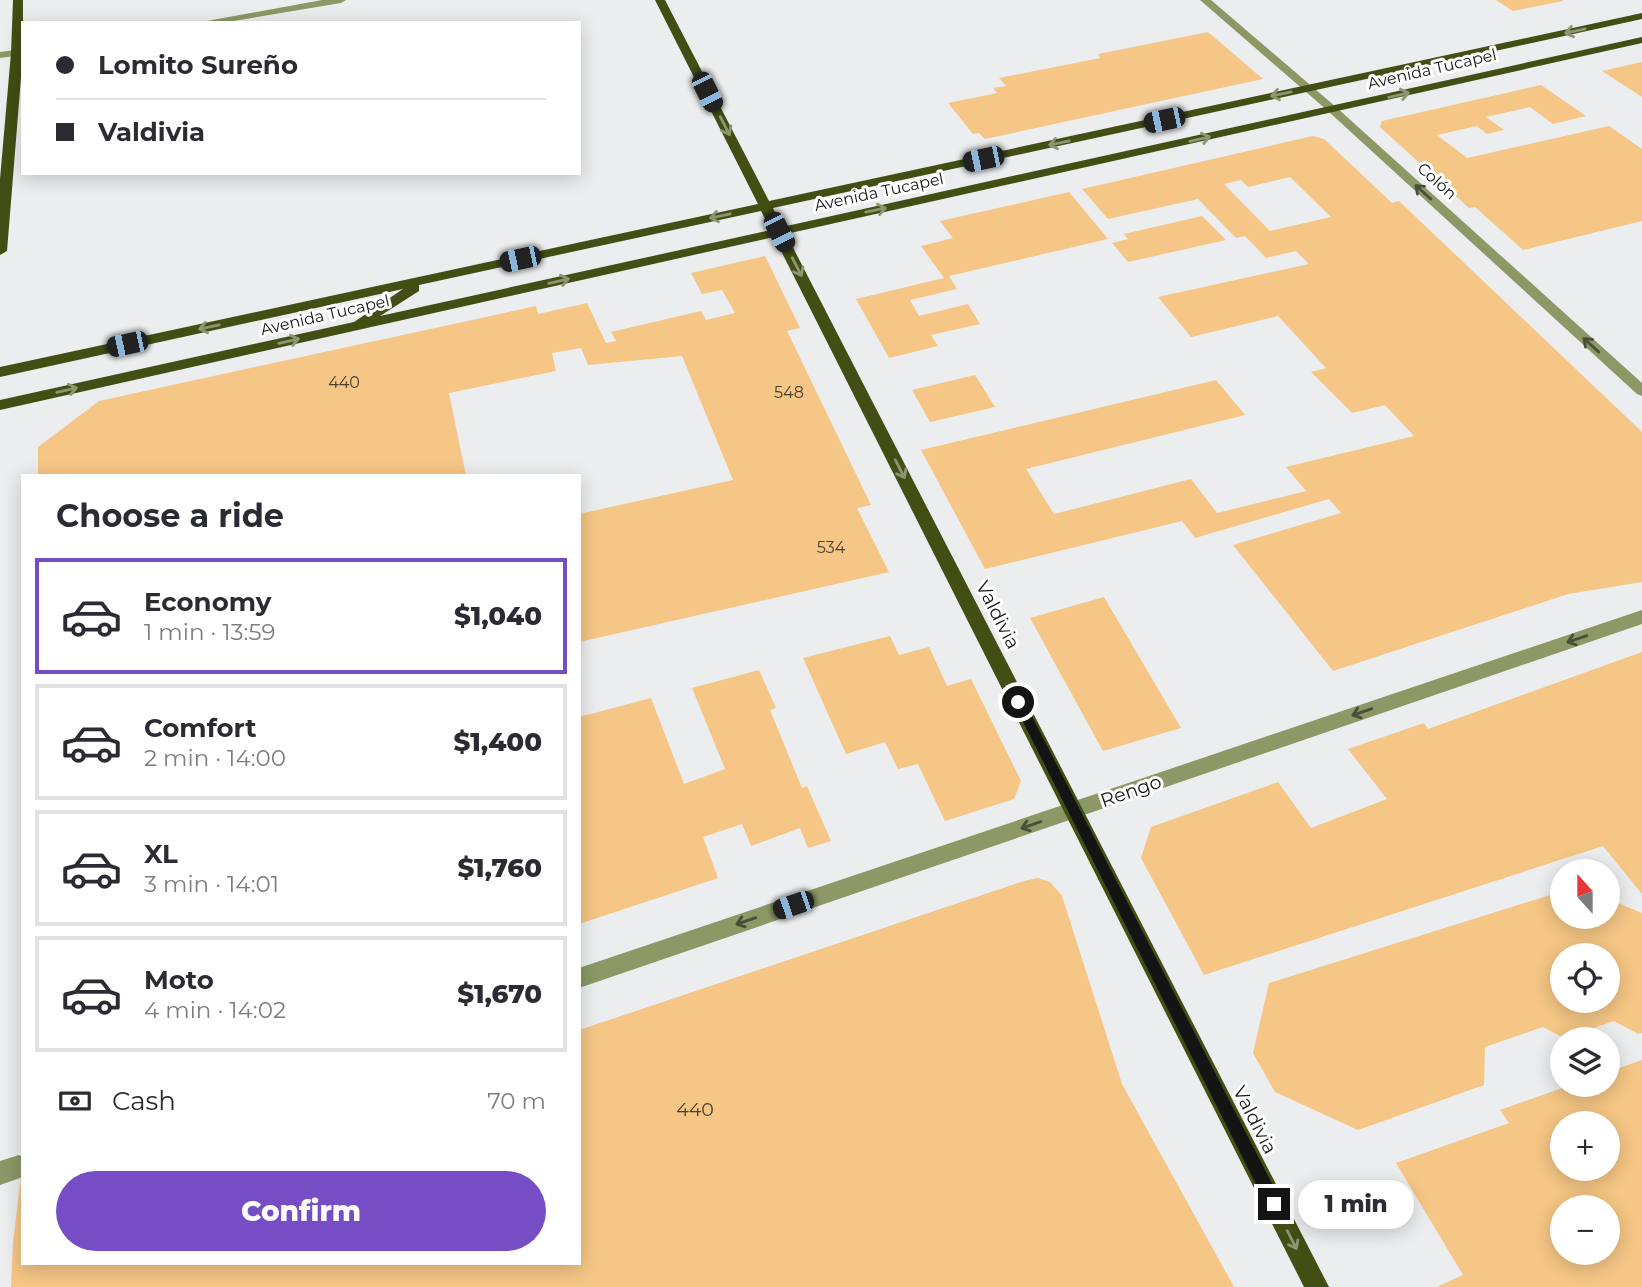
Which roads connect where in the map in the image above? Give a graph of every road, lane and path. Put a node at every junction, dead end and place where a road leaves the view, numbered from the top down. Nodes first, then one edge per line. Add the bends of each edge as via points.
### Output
1 (19, 0) edge
2 (341, 0) edge
3 (660, 0) edge
4 (1205, 0) edge
5 (1642, 16) edge
6 (213, 21) edge
7 (1642, 40) edge
8 (20, 52) edge
9 (0, 55) edge
10 (1308, 89) junction
11 (1332, 109) junction
12 (766, 206) junction
13 (779, 232) junction
14 (0, 251) edge
15 (443, 276) junction
16 (355, 326) junction
17 (0, 372) edge
18 (1642, 391) edge
19 (0, 405) edge
20 (1642, 617) edge
21 (1073, 810) junction
22 (581, 977) edge
23 (1317, 1287) edge

1 - 8 main road
2 - 6 street
3 -> 12 main road, Valdivia
4 - 10 street, Colón
5 -> 10 main road, Avenida Tucapel
11 -> 7 main road, Avenida Tucapel
8 - 9 street
8 - 14 main road
10 - 11 street, Colón
10 -> 12 main road, Avenida Tucapel
13 -> 11 main road, Avenida Tucapel
18 -> 11 street, Colón
12 - 13 main road, Valdivia
12 -> 15 main road, Avenida Tucapel
16 -> 13 main road, Avenida Tucapel
13 -> 21 main road, Valdivia
15 - 16 main road via 389,302
15 -> 17 main road, Avenida Tucapel
19 -> 16 main road, Avenida Tucapel
20 -> 21 street, Rengo
21 -> 22 street, Rengo
21 -> 23 main road, Valdivia

